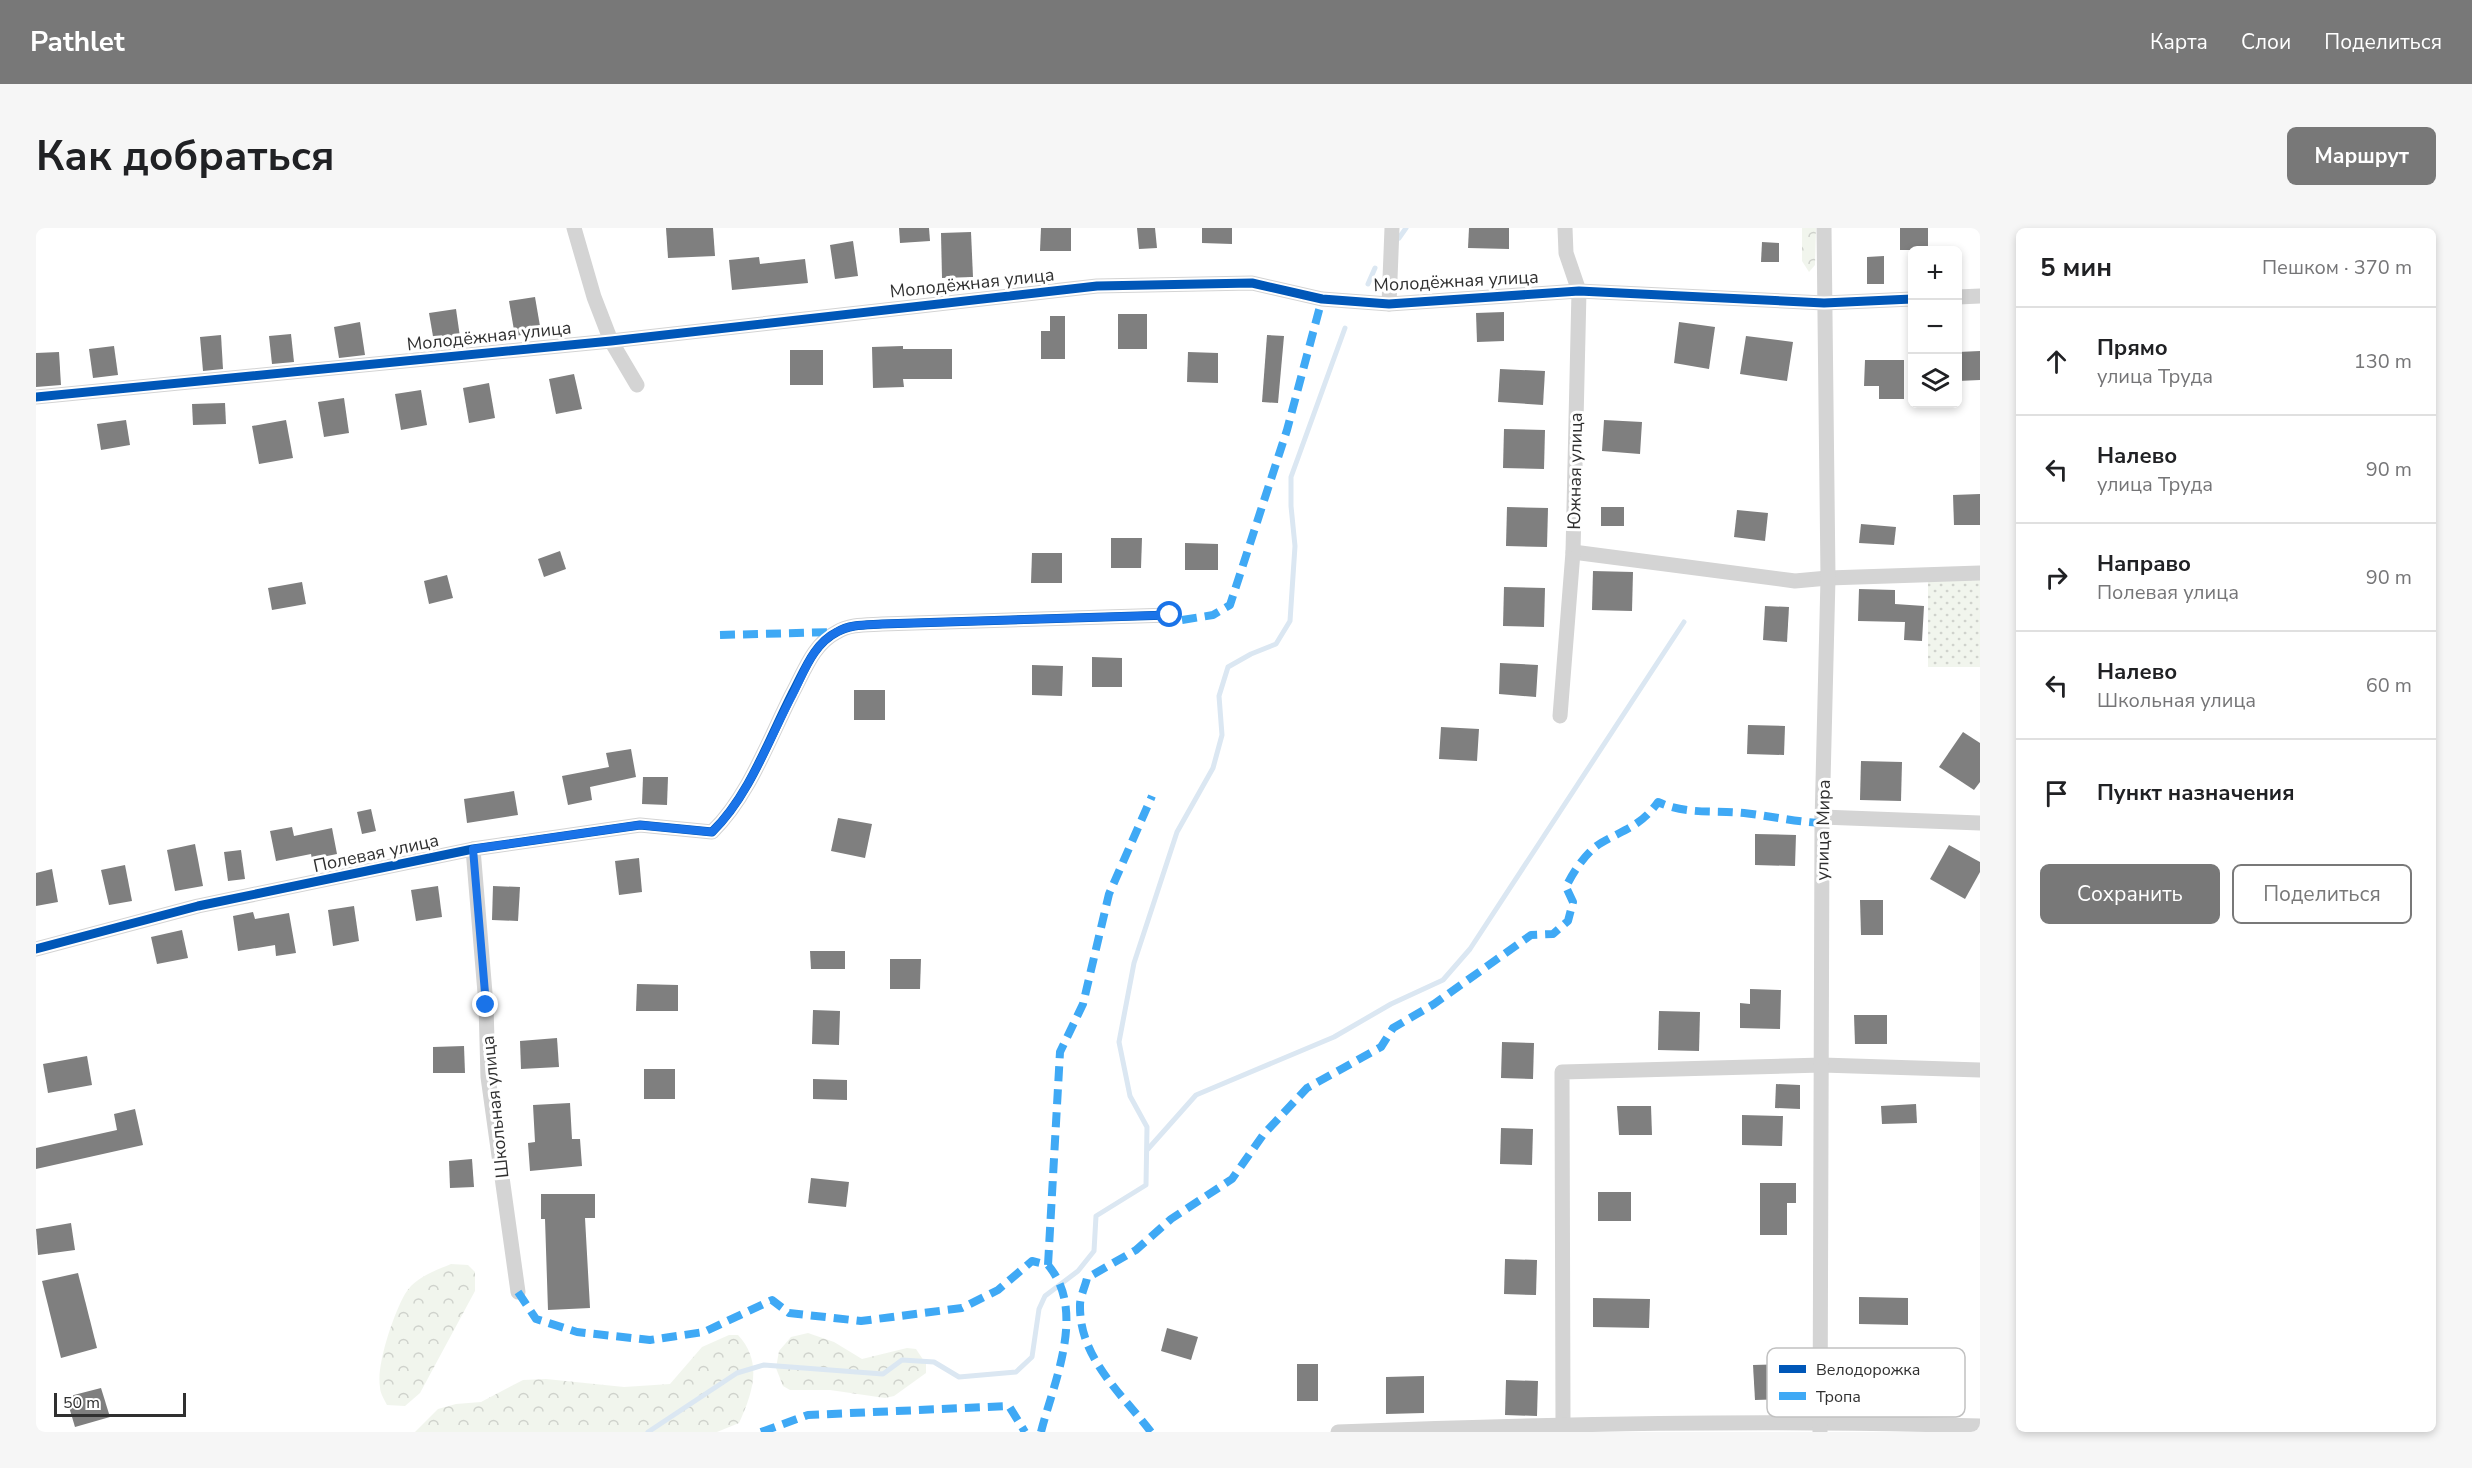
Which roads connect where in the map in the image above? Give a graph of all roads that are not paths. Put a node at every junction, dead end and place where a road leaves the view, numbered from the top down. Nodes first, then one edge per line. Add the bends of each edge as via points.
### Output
1 (574, 228) edge
2 (1392, 228) edge
3 (1566, 228) edge
4 (1824, 228) edge
5 (1579, 291) junction
6 (1980, 296) edge
7 (1962, 297) edge
8 (1908, 299) edge
9 (1824, 303) junction
10 (1389, 304) junction
11 (611, 341) junction
12 (637, 385) dead end
13 (36, 397) edge
14 (1572, 552) junction
15 (1980, 573) edge
16 (1828, 578) junction
17 (1170, 615) dead end
18 (1560, 716) dead end
19 (1822, 817) junction
20 (1980, 823) edge
21 (473, 849) junction
22 (36, 949) edge
23 (1822, 1065) junction
24 (1980, 1070) edge
25 (518, 1292) dead end
26 (1820, 1348) edge
27 (1563, 1424) junction
28 (1820, 1426) edge
29 (1980, 1426) edge
30 (1338, 1432) edge

1 - 11 street
2 - 10 street
3 - 5 street, Южная улица via 1566,253
4 - 9 street, улица Мира
5 - 9 street, Молодёжная улица
5 - 10 street, Молодёжная улица
5 - 14 street, Южная улица
6 - 7 street
8 - 9 street, Молодёжная улица
9 - 16 street, улица Мира
10 - 11 street, Молодёжная улица via 1322,299 1252,283 1097,286
11 - 12 street
11 - 13 street, Молодёжная улица
14 - 16 street via 1795,581
14 - 18 street, Южная улица
15 - 16 street
16 - 19 street, улица Мира
17 - 21 street, Полевая улица via 882,624 839,630 814,651 749,780 712,832 640,825
19 - 20 street
19 - 23 street, улица Мира
21 - 22 street, Полевая улица via 198,906
21 - 25 street, Школьная улица via 488,1077
23 - 24 street
23 - 26 street, улица Мира
23 - 27 street via 1562,1072
27 - 28 street
27 - 30 street
28 - 29 street

